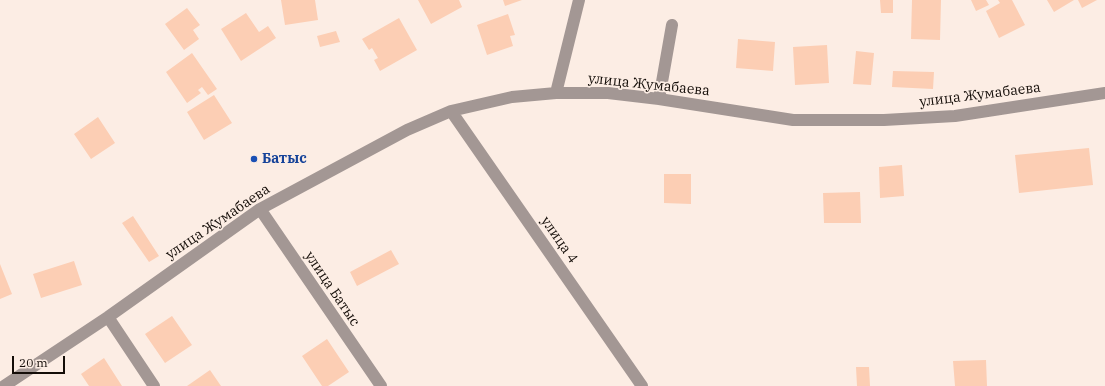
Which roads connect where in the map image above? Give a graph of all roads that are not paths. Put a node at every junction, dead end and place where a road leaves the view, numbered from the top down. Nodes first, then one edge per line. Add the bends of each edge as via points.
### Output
1 (580, 0) edge
2 (672, 25) dead end
3 (556, 93) junction
4 (1105, 93) edge
5 (659, 99) junction
6 (451, 111) junction
7 (260, 209) junction
8 (108, 317) junction
9 (4, 386) edge
10 (154, 386) edge
11 (380, 386) edge
12 (642, 386) edge

1 - 3 street
2 - 5 street
3 - 5 street, улица Жумабаева via 608,93
3 - 6 street, улица Жумабаева via 512,97
4 - 5 street, улица Жумабаева via 955,116 884,120 793,120
6 - 7 street, улица Жумабаева via 407,130
6 - 12 street, улица 4
7 - 8 street, улица Жумабаева
7 - 11 street, улица Батыс
8 - 9 street, улица Жумабаева
8 - 10 street

